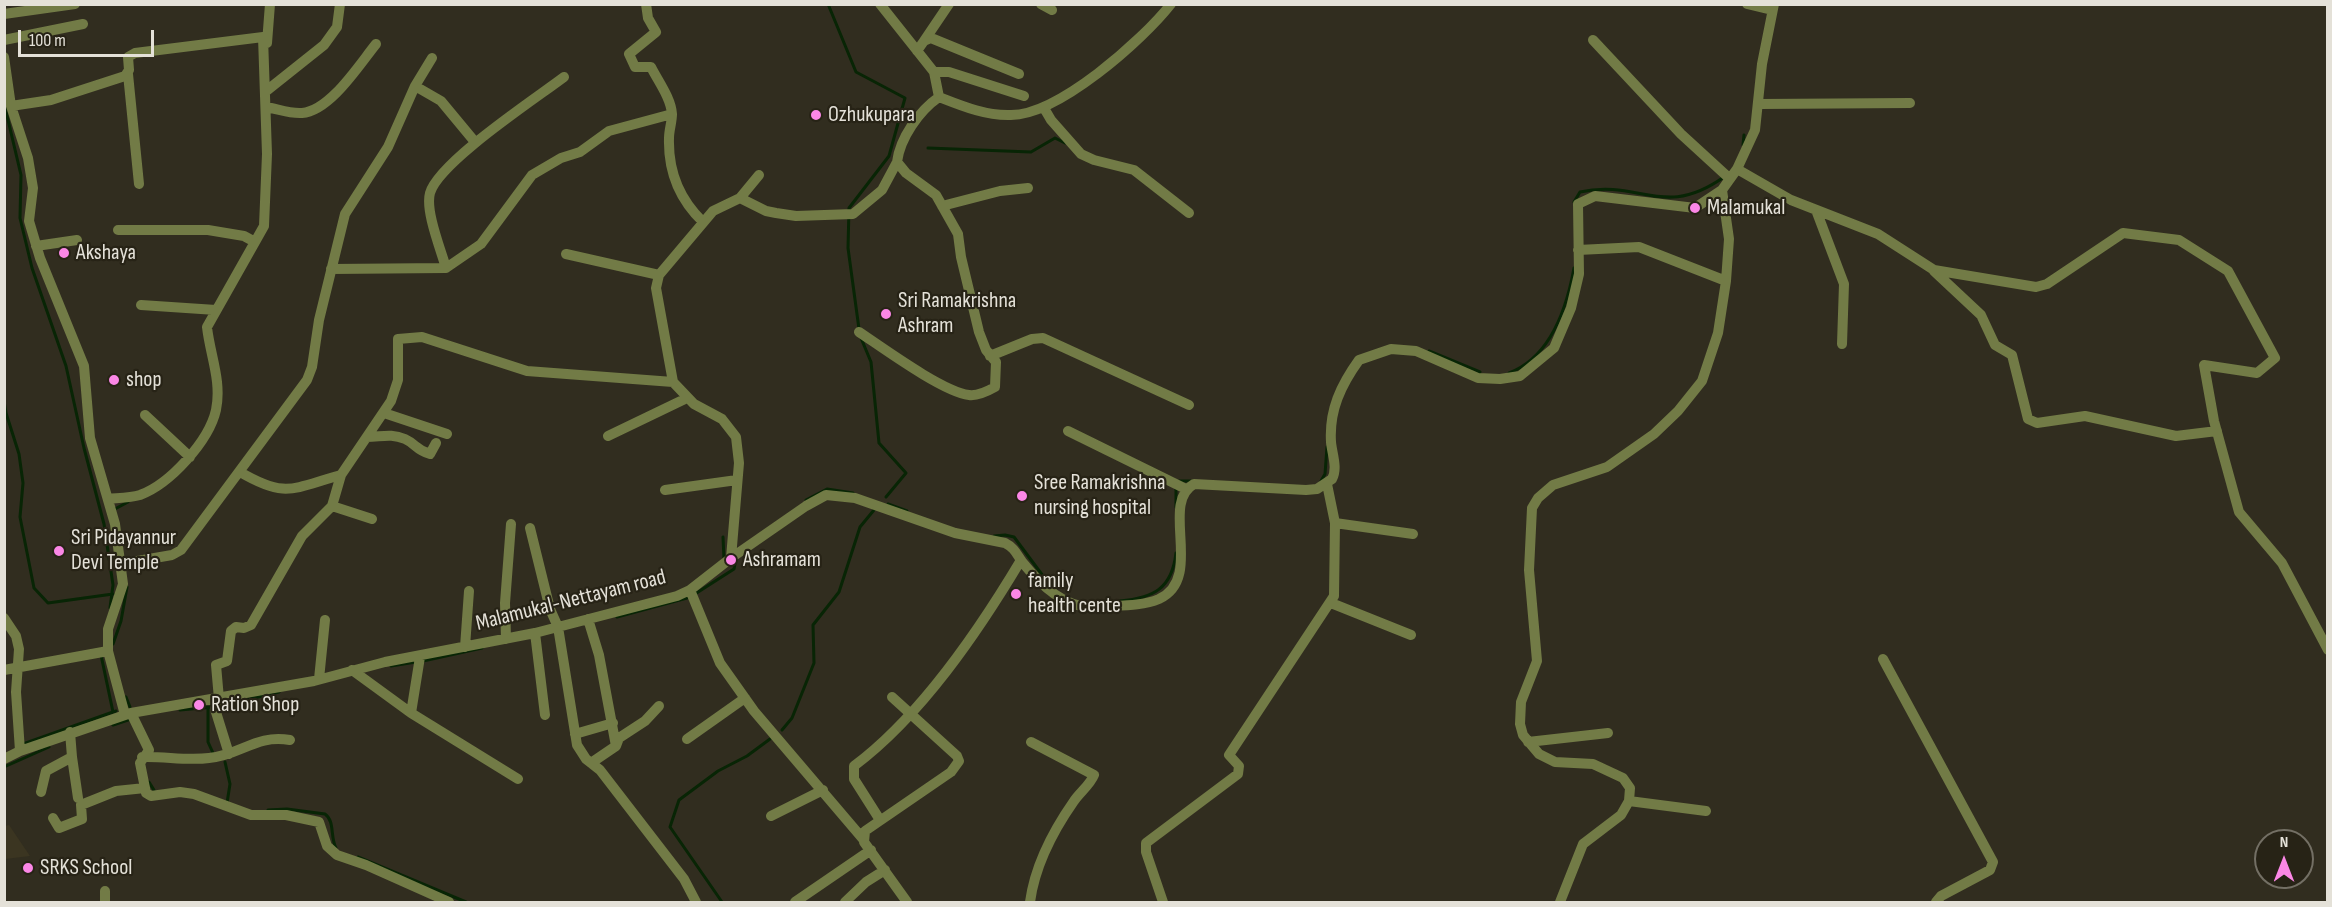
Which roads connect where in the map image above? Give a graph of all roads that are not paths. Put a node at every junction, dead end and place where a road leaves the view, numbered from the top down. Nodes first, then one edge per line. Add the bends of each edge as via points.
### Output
1 (75, 4) edge
2 (270, 4) edge
3 (340, 4) edge
4 (646, 4) edge
5 (880, 4) edge
6 (949, 4) edge
7 (1041, 4) edge
8 (1171, 4) edge
9 (1746, 4) edge
10 (1773, 7) edge
11 (1052, 10) dead end
12 (4, 14) edge
13 (83, 24) dead end
14 (4, 40) edge
15 (1593, 40) dead end
16 (924, 42) junction
17 (376, 44) dead end
18 (917, 51) junction
19 (4, 57) edge
20 (432, 58) dead end
21 (934, 72) junction
22 (128, 74) junction
23 (1019, 74) dead end
24 (264, 76) junction
25 (564, 77) dead end
26 (415, 86) junction
27 (265, 92) junction
28 (1024, 96) dead end
29 (939, 97) junction
30 (1910, 103) dead end
31 (1760, 104) junction
32 (11, 106) junction
33 (266, 107) junction
34 (1044, 108) junction
35 (672, 114) junction
36 (475, 142) junction
37 (897, 162) junction
38 (1737, 169) junction
39 (759, 175) dead end
40 (1729, 178) junction
41 (139, 184) dead end
42 (1028, 188) dead end
43 (1722, 190) junction
44 (740, 198) junction
45 (942, 206) junction
46 (1816, 210) junction
47 (1189, 213) dead end
48 (703, 222) junction
49 (118, 230) dead end
50 (77, 240) dead end
51 (255, 242) junction
52 (36, 246) junction
53 (1578, 250) junction
54 (566, 254) dead end
55 (446, 268) junction
56 (331, 269) junction
57 (1934, 270) junction
58 (659, 275) junction
59 (1726, 281) junction
60 (141, 305) dead end
61 (216, 310) junction
62 (859, 332) dead end
63 (1842, 344) dead end
64 (990, 356) junction
65 (673, 382) junction
66 (687, 398) junction
67 (1189, 405) dead end
68 (384, 413) junction
69 (145, 415) dead end
70 (1068, 431) dead end
71 (2217, 431) junction
72 (447, 434) dead end
73 (608, 436) dead end
74 (367, 437) junction
75 (436, 443) dead end
76 (190, 457) junction
77 (240, 472) junction
78 (341, 475) junction
79 (737, 480) junction
80 (1327, 484) junction
81 (1186, 489) junction
82 (665, 490) dead end
83 (108, 499) junction
84 (332, 506) junction
85 (372, 519) dead end
86 (1335, 523) junction
87 (511, 524) dead end
88 (530, 528) dead end
89 (1413, 534) dead end
90 (731, 558) junction
91 (1021, 560) junction
92 (120, 564) junction
93 (690, 590) junction
94 (469, 591) dead end
95 (1331, 603) junction
96 (4, 618) edge
97 (588, 618) junction
98 (325, 620) dead end
99 (558, 627) junction
100 (536, 633) junction
101 (1411, 635) dead end
102 (10, 638) edge
103 (506, 639) junction
104 (465, 648) junction
105 (2328, 650) edge
106 (108, 651) junction
107 (420, 657) junction
108 (1883, 659) dead end
109 (17, 668) junction
110 (4, 670) edge
111 (352, 670) junction
112 (320, 680) junction
113 (892, 697) dead end
114 (745, 698) junction
115 (219, 699) junction
116 (659, 706) dead end
117 (411, 713) junction
118 (128, 714) junction
119 (910, 714) junction
120 (545, 715) dead end
121 (613, 723) junction
122 (70, 732) junction
123 (1608, 733) dead end
124 (575, 734) junction
125 (687, 739) dead end
126 (290, 740) dead end
127 (1031, 742) dead end
128 (1528, 742) junction
129 (616, 746) junction
130 (20, 751) junction
131 (229, 754) junction
132 (72, 757) junction
133 (142, 757) junction
134 (4, 759) edge
135 (591, 763) junction
136 (518, 779) dead end
137 (145, 788) junction
138 (823, 790) junction
139 (41, 792) dead end
140 (78, 798) dead end
141 (1629, 801) junction
142 (1706, 811) dead end
143 (771, 816) dead end
144 (53, 818) dead end
145 (880, 820) junction
146 (863, 839) junction
147 (871, 850) junction
148 (885, 870) junction
149 (449, 903) edge
150 (696, 903) edge
151 (795, 903) edge
152 (845, 903) edge
153 (907, 903) edge
154 (1030, 903) edge
155 (1163, 903) edge
156 (1560, 903) edge
157 (1936, 903) edge

1 - 12 street
2 - 24 street
3 - 27 street via 338,27 324,45
4 - 35 street via 656,32 629,54 635,67 651,67
5 - 18 street
6 - 16 street
7 - 11 street
8 - 34 street via 1131,45
9 - 10 street
10 - 31 street via 1762,64
13 - 14 street
15 - 40 street via 1681,134
16 - 18 street
16 - 23 street via 931,38
17 - 33 street via 318,108 291,113
18 - 21 street
19 - 32 street
20 - 26 street
21 - 28 street via 949,72
21 - 29 street
22 - 24 street via 128,57 135,53 263,37
22 - 32 street via 51,100
22 - 41 street
24 - 27 street
25 - 36 street
26 - 36 street via 441,101
26 - 56 street via 388,147 345,214
27 - 33 street
29 - 34 street via 969,109 1010,116
29 - 37 street via 912,126
30 - 31 street
31 - 38 street via 1755,130
32 - 52 street via 33,188 29,221
33 - 51 street via 264,226
34 - 47 street via 1081,154 1134,170
35 - 48 street via 668,156 675,184 690,210
35 - 55 street via 609,131 580,152 532,175 481,244
36 - 55 street via 439,177 430,193 430,212
37 - 44 street via 882,190 847,215 776,213
37 - 45 street via 936,195
38 - 40 street
38 - 46 street
39 - 44 street
40 - 43 street
42 - 45 street
43 - 53 street via 1695,208 1595,196 1578,204
43 - 59 street via 1729,239
44 - 48 street via 713,211
45 - 64 street via 958,234 979,332
46 - 57 street via 1878,234
46 - 63 street via 1844,284
48 - 58 street
49 - 51 street via 208,230 244,236
50 - 52 street
51 - 61 street
52 - 83 street via 84,366 90,438
53 - 59 street via 1639,247
53 - 80 street via 1579,274 1571,308 1554,348 1520,376 1478,378 1416,351 1391,349 1359,360 1336,398 1331,441 1335,474
54 - 58 street
55 - 56 street
56 - 77 street via 307,380
57 - 71 street via 1981,315 1995,345 2012,354 2031,422 2085,416 2176,436
57 - 71 street via 2036,287 2047,284 2123,233 2163,237 2193,248 2228,271 2275,358 2257,373 2204,365
58 - 65 street via 656,288
59 - 128 street via 1718,333 1702,381 1678,411 1654,434 1607,467 1553,485 1532,508 1529,570 1537,661 1521,702 1520,724
60 - 61 street
61 - 76 street via 207,327 216,370 216,411
62 - 64 street via 927,376 969,396 995,387 996,362
64 - 67 street via 1043,338
65 - 66 street
65 - 68 street via 527,371 422,337 398,339 398,380
66 - 73 street
66 - 79 street via 722,418 736,437
68 - 72 street
68 - 74 street
69 - 76 street
70 - 81 street
71 - 105 street via 2239,512 2282,563
74 - 75 street via 390,435 430,454
74 - 78 street
76 - 83 street via 141,494
77 - 78 street via 265,487 290,489
77 - 92 street via 181,550
78 - 84 street
79 - 82 street
79 - 90 street
80 - 81 street via 1306,490 1194,484
80 - 86 street
81 - 91 street, Malamukal-Nettayam road via 1181,497 1182,548 1177,580 1168,594 1159,599 1090,607 1074,604 1055,595
83 - 92 street
84 - 85 street
84 - 115 street via 302,536 251,625 231,631 227,661 216,665
86 - 89 street
86 - 95 street via 1336,590
87 - 103 street
88 - 99 street
90 - 91 street, Malamukal-Nettayam road via 816,500 840,495 955,533 1005,543 1012,546
90 - 93 street, Malamukal-Nettayam road
91 - 119 street via 979,627
92 - 106 street via 123,584 108,629
93 - 97 street, Malamukal-Nettayam road
93 - 114 street via 720,663
94 - 104 street
95 - 101 street
95 - 155 street via 1229,755 1239,766 1238,774 1146,843
96 - 102 street
97 - 99 street, Malamukal-Nettayam road
97 - 121 street
98 - 112 street
99 - 100 street, Malamukal-Nettayam road
99 - 124 street
100 - 103 street, Malamukal-Nettayam road
100 - 120 street
102 - 109 street via 19,649
103 - 104 street, Malamukal-Nettayam road
104 - 107 street, Malamukal-Nettayam road
106 - 109 street
106 - 118 street
107 - 111 street, Malamukal-Nettayam road
107 - 117 street
108 - 157 street via 1993,862 1990,870 1941,896
109 - 110 street
109 - 130 street
111 - 112 street, Malamukal-Nettayam road
111 - 117 street
112 - 115 street, Malamukal-Nettayam road
113 - 119 street
114 - 125 street
114 - 138 street
115 - 118 street, Malamukal-Nettayam road
115 - 131 street via 215,709
116 - 129 street via 619,738
117 - 136 street
118 - 122 street, Malamukal-Nettayam road
118 - 133 street via 149,750
119 - 145 street via 886,743 854,766 854,779
119 - 145 street via 957,756 959,764
121 - 124 street
121 - 129 street
122 - 130 street, Malamukal-Nettayam road
122 - 132 street
123 - 128 street
124 - 135 street via 577,745
126 - 131 street via 269,737
127 - 154 street via 1094,775 1067,811 1041,860
128 - 141 street via 1539,754 1555,762 1593,764 1623,778 1630,788
129 - 135 street
130 - 134 street, Malamukal-Nettayam road
131 - 133 street via 205,759
132 - 139 street via 46,771
132 - 140 street
133 - 137 street
135 - 150 street via 684,879
137 - 144 street via 116,791 81,805 82,819 59,828
137 - 149 street via 151,796 194,794 251,815 286,815 320,822 327,846 337,855
138 - 143 street
138 - 146 street
141 - 142 street
141 - 156 street via 1621,816 1583,844
145 - 146 street via 867,828
146 - 147 street
147 - 148 street
147 - 151 street
148 - 152 street
148 - 153 street

